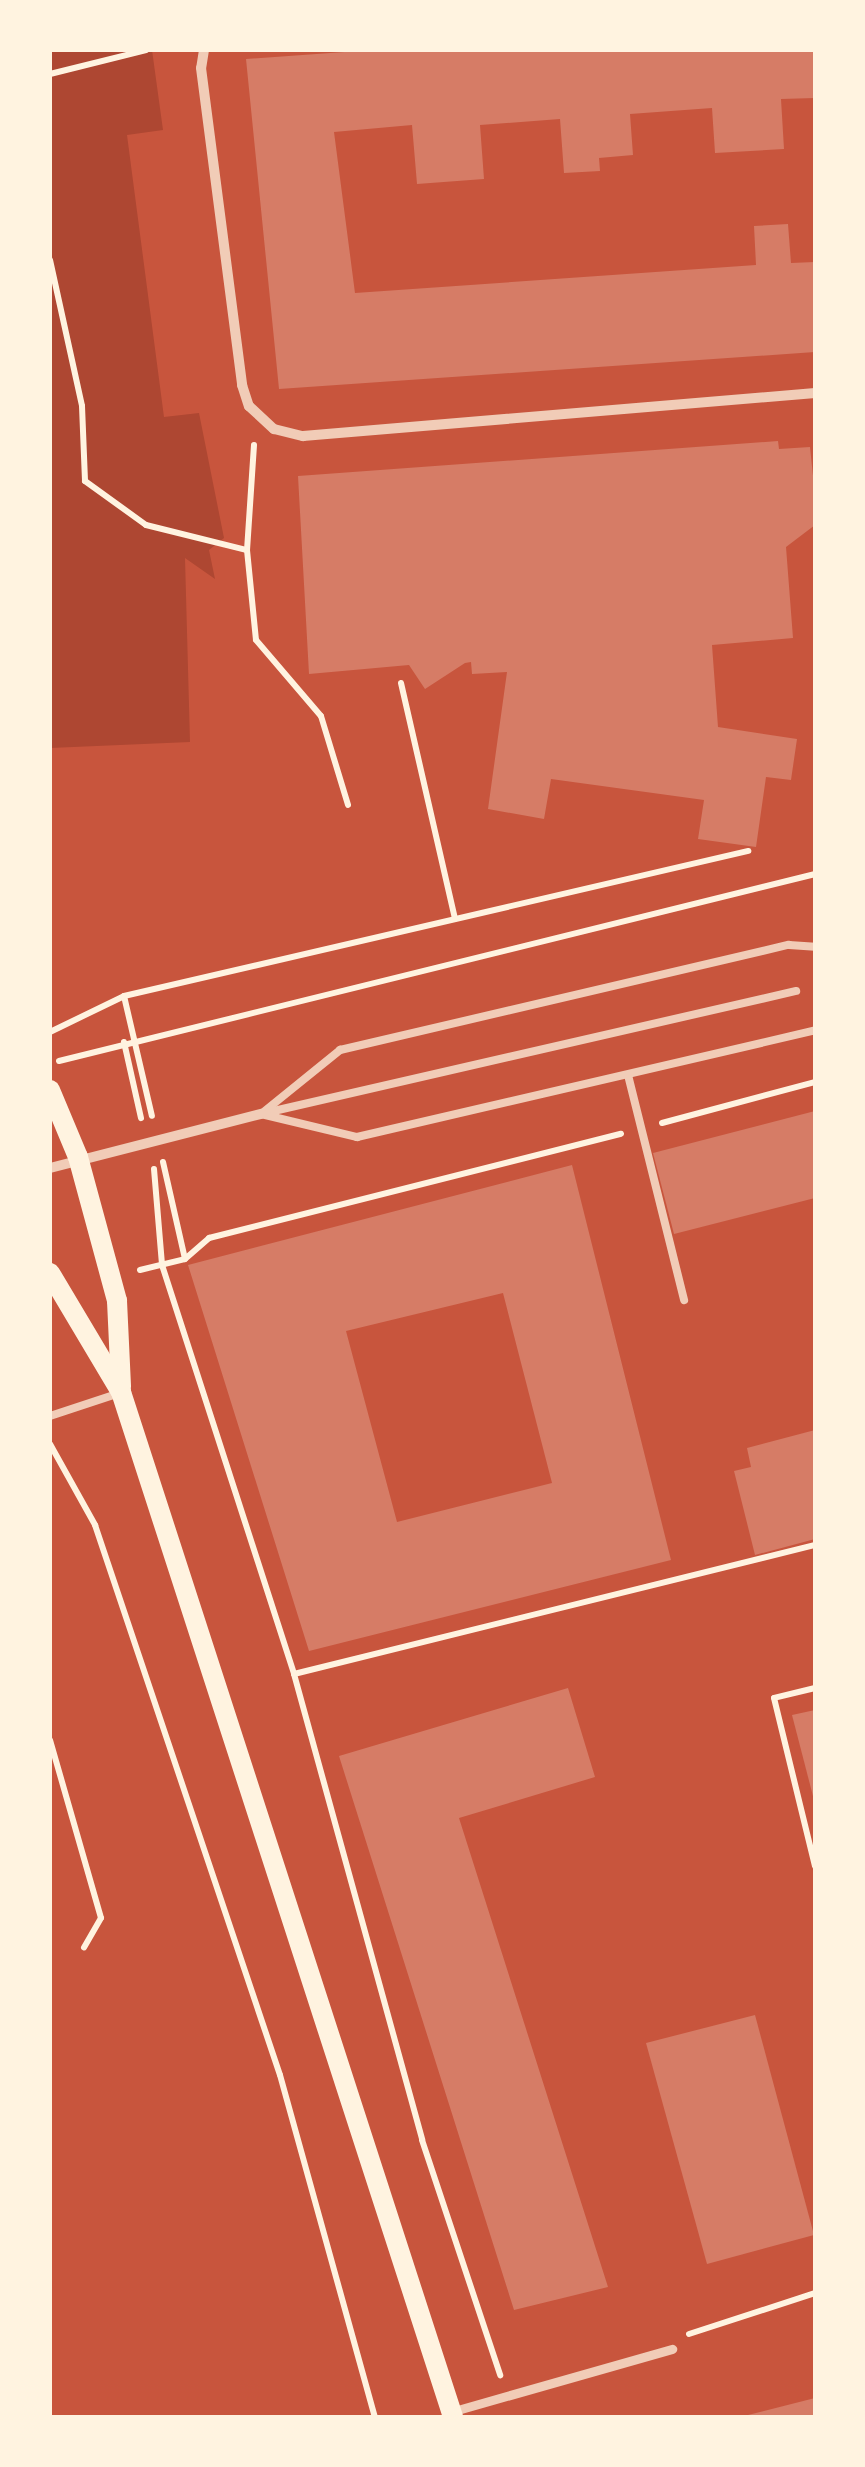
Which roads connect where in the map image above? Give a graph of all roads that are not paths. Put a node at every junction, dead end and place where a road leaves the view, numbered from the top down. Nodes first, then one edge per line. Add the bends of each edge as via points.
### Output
1 (204, 50) edge
2 (815, 393) edge
3 (815, 948) edge
4 (796, 990) dead end
5 (815, 1030) edge
6 (628, 1075) junction
7 (50, 1090) edge
8 (261, 1114) junction
9 (78, 1158) junction
10 (50, 1168) edge
11 (50, 1273) edge
12 (684, 1300) dead end
13 (121, 1392) junction
14 (50, 1416) edge
15 (672, 2349) road end
16 (452, 2414) edge

1 - 2 street via 242,385 260,418 303,436
3 - 8 lane via 788,945 340,1050
4 - 8 lane
5 - 6 lane
6 - 8 lane via 357,1137
6 - 12 lane
7 - 9 main road
8 - 9 street
9 - 10 street
9 - 13 main road via 117,1301
11 - 13 main road
13 - 14 lane
13 - 16 main road
15 - 16 street

